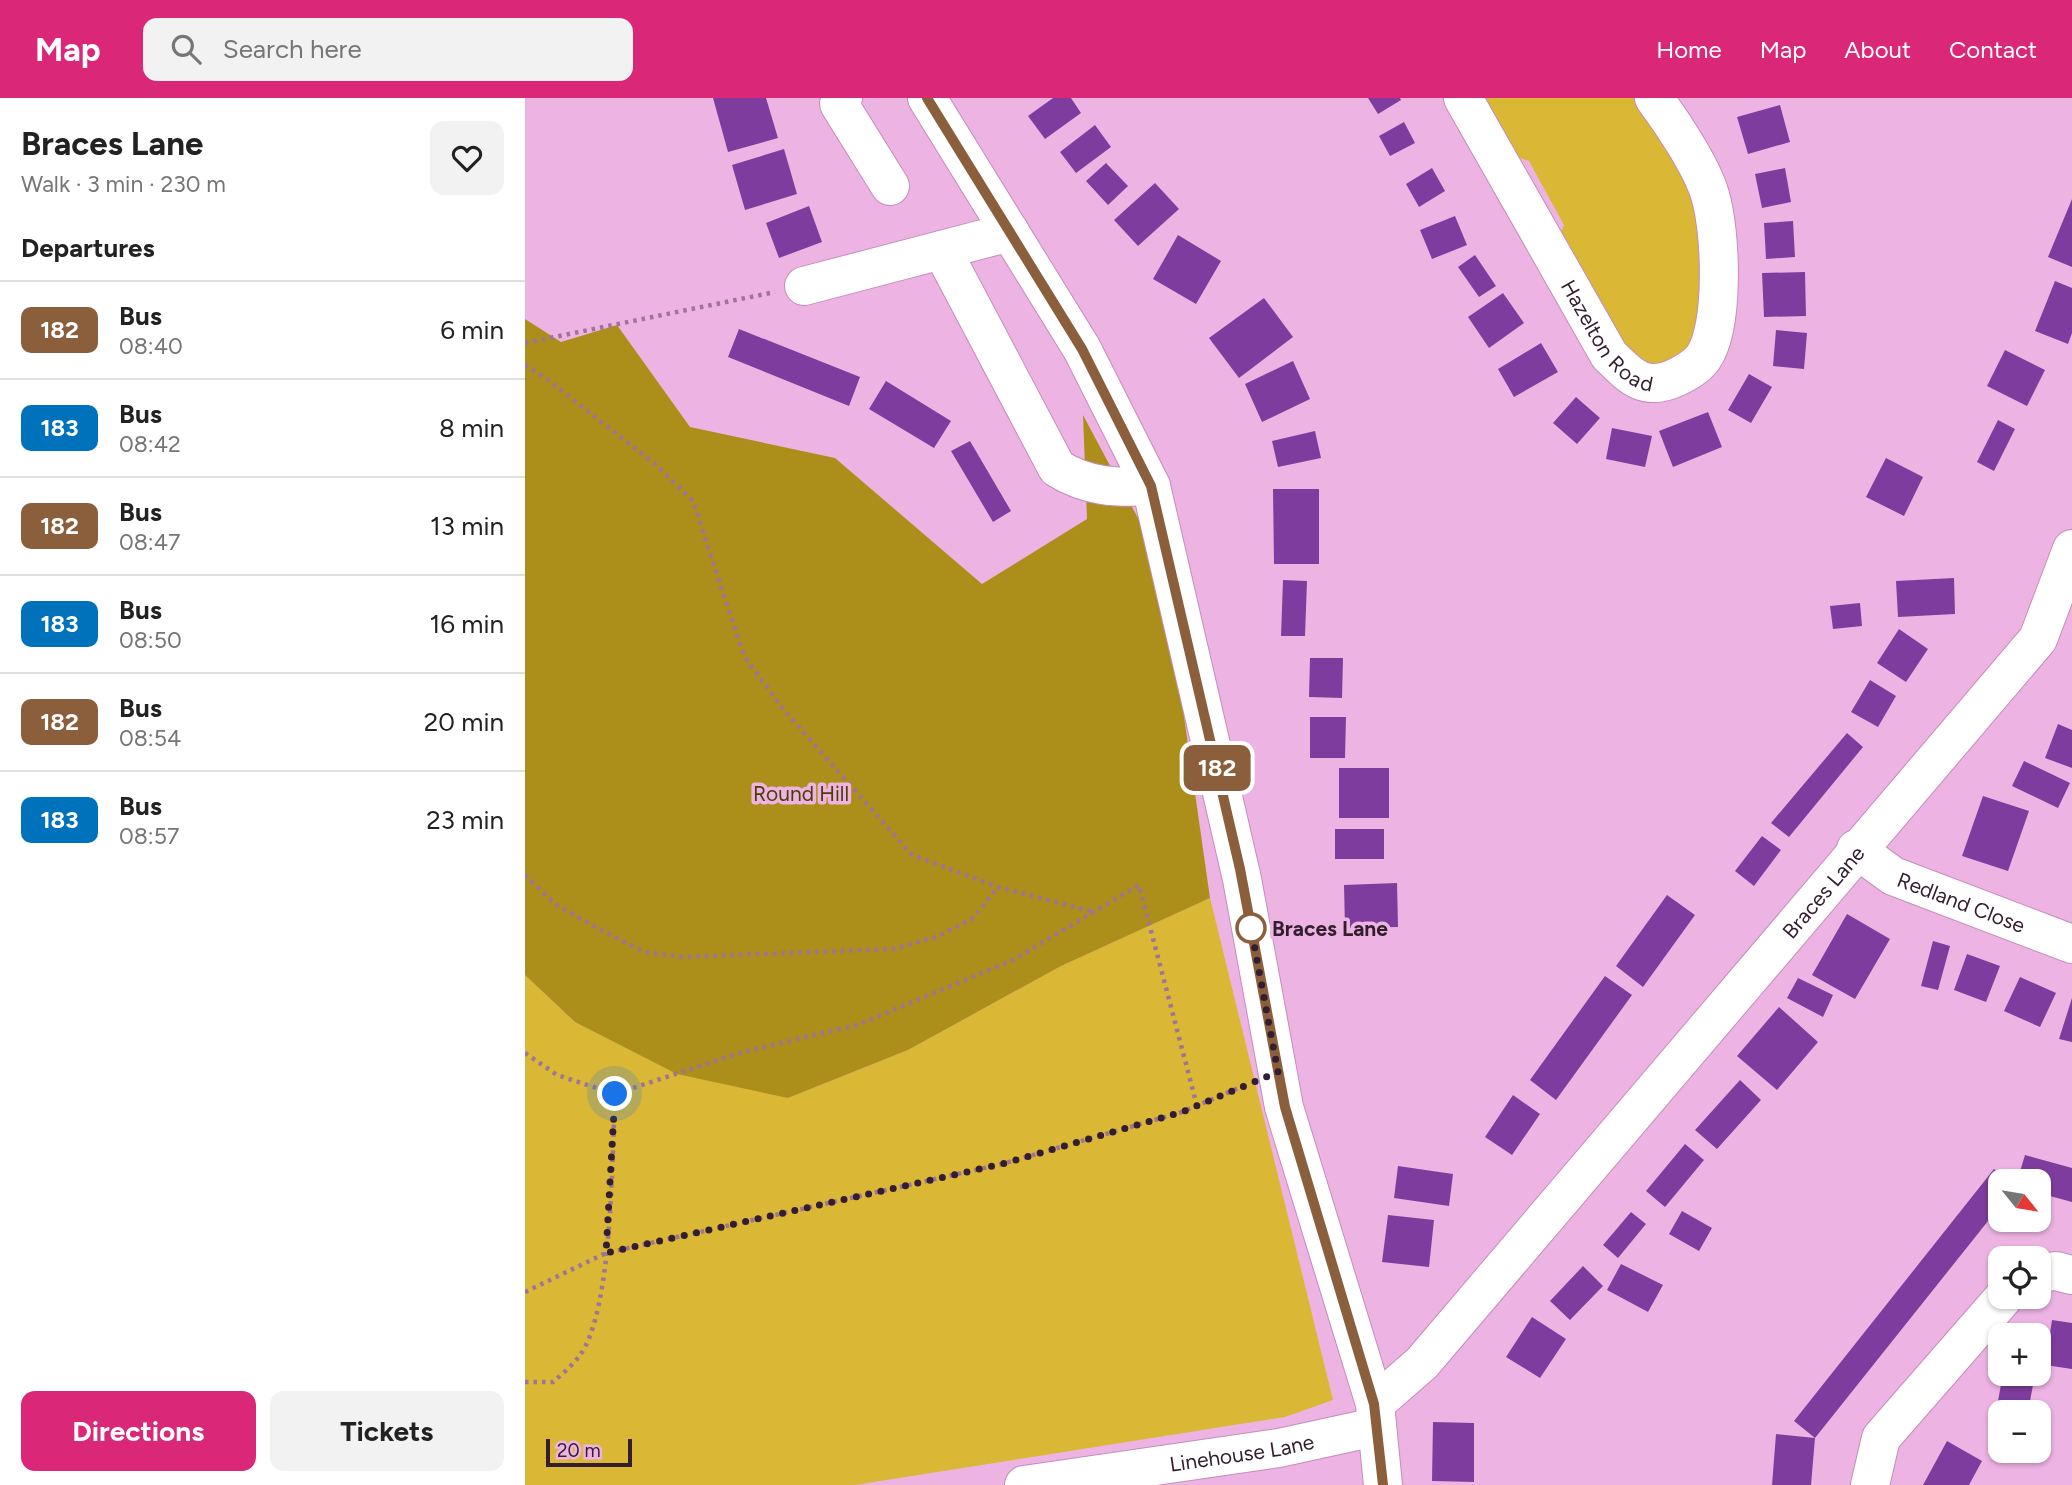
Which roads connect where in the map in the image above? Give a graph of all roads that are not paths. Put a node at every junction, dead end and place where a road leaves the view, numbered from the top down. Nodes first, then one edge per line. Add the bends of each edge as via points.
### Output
1 (843, 98) edge
2 (927, 98) edge
3 (1463, 98) edge
4 (1654, 98) edge
5 (890, 186) dead end
6 (1010, 232) junction
7 (942, 250) junction
8 (804, 286) road end
9 (1151, 486) junction
10 (2068, 573) edge
11 (1856, 849) junction
12 (2072, 944) edge
13 (2051, 1272) edge
14 (2072, 1275) edge
15 (1994, 1309) edge
16 (1375, 1416) junction
17 (1024, 1485) edge
18 (1383, 1485) edge
19 (1870, 1485) edge

1 - 5 street via 839,104
2 - 6 street
3 - 4 street, Hazelton Road via 1609,355 1647,384 1661,384 1690,371 1703,358 1711,341 1720,275 1710,195 1672,121
6 - 7 street
6 - 9 street via 1082,349
7 - 8 street
7 - 9 street via 1057,468 1098,486
9 - 16 street via 1240,869 1285,1107
10 - 11 street, Braces Lane via 2038,639
11 - 12 street, Redland Close via 1893,876
11 - 16 street, Braces Lane
13 - 14 street
15 - 19 street via 1881,1438
16 - 17 street, Linehouse Lane via 1279,1448
16 - 18 street

